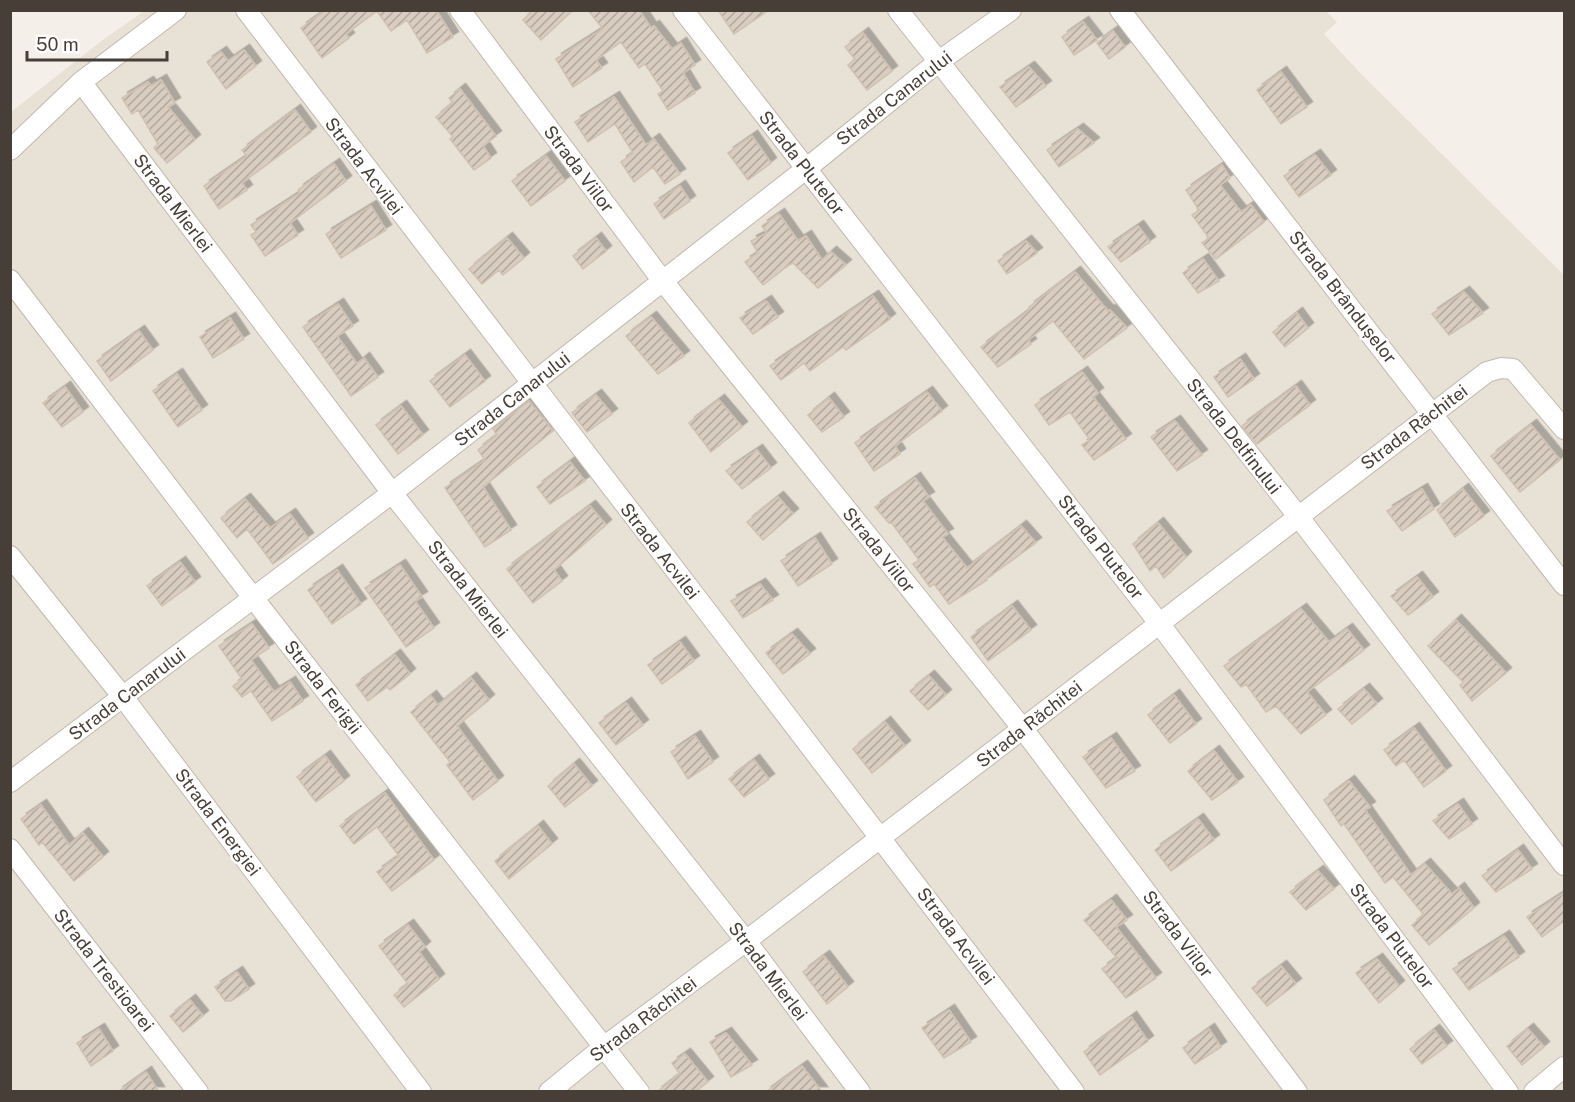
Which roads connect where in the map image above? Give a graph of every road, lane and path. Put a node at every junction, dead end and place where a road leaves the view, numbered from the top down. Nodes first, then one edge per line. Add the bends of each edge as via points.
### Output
1 (176, 10) edge
2 (246, 10) edge
3 (460, 10) edge
4 (683, 10) edge
5 (898, 10) edge
6 (1011, 10) edge
7 (1120, 10) edge
8 (938, 62) junction
9 (81, 82) junction
10 (10, 150) edge
11 (807, 168) junction
12 (10, 280) edge
13 (662, 280) junction
14 (531, 384) junction
15 (1433, 413) junction
16 (1564, 429) edge
17 (392, 493) junction
18 (1298, 516) junction
19 (10, 556) edge
20 (1564, 585) edge
21 (254, 599) junction
22 (1159, 623) junction
23 (123, 697) junction
24 (1023, 729) junction
25 (10, 782) edge
26 (881, 836) junction
27 (10, 849) edge
28 (1564, 865) edge
29 (746, 941) junction
30 (605, 1046) junction
31 (1564, 1067) edge
32 (198, 1092) edge
33 (421, 1092) edge
34 (549, 1092) edge
35 (639, 1092) edge
36 (860, 1092) edge
37 (1074, 1092) edge
38 (1297, 1092) edge
39 (1508, 1092) edge
40 (1534, 1092) edge

1 - 9 street
2 - 14 street, Strada Acvilei
3 - 13 street, Strada Viilor
4 - 11 street, Strada Plutelor
5 - 8 street, Strada Delfinului
6 - 8 street, Strada Canarului
7 - 15 street, Strada Brândușelor
8 - 11 street, Strada Canarului
8 - 18 street, Strada Delfinului
9 - 10 street
9 - 17 street, Strada Mierlei
11 - 13 street, Strada Canarului
11 - 22 street, Strada Plutelor
12 - 21 street, Strada Ferigii
13 - 14 street, Strada Canarului
13 - 24 street, Strada Viilor
14 - 17 street, Strada Canarului
14 - 26 street, Strada Acvilei
15 - 16 street, Strada Răchitei via 1487,372 1513,369
15 - 18 street, Strada Răchitei
15 - 20 street, Strada Brândușelor
17 - 21 street, Strada Canarului
17 - 29 street, Strada Mierlei
18 - 22 street, Strada Răchitei
18 - 28 street, Strada Delfinului
19 - 23 street, Strada Energiei
21 - 23 street, Strada Canarului
21 - 30 street, Strada Ferigii
22 - 24 street, Strada Răchitei
22 - 39 street, Strada Plutelor
23 - 25 street, Strada Canarului
23 - 33 street, Strada Energiei
24 - 26 street, Strada Răchitei
24 - 38 street, Strada Viilor
26 - 29 street, Strada Răchitei
26 - 37 street, Strada Acvilei
27 - 32 street, Strada Trestioarei
29 - 30 street, Strada Răchitei
29 - 36 street, Strada Mierlei
30 - 34 street, Strada Răchitei
30 - 35 street, Strada Ferigii
31 - 40 street

